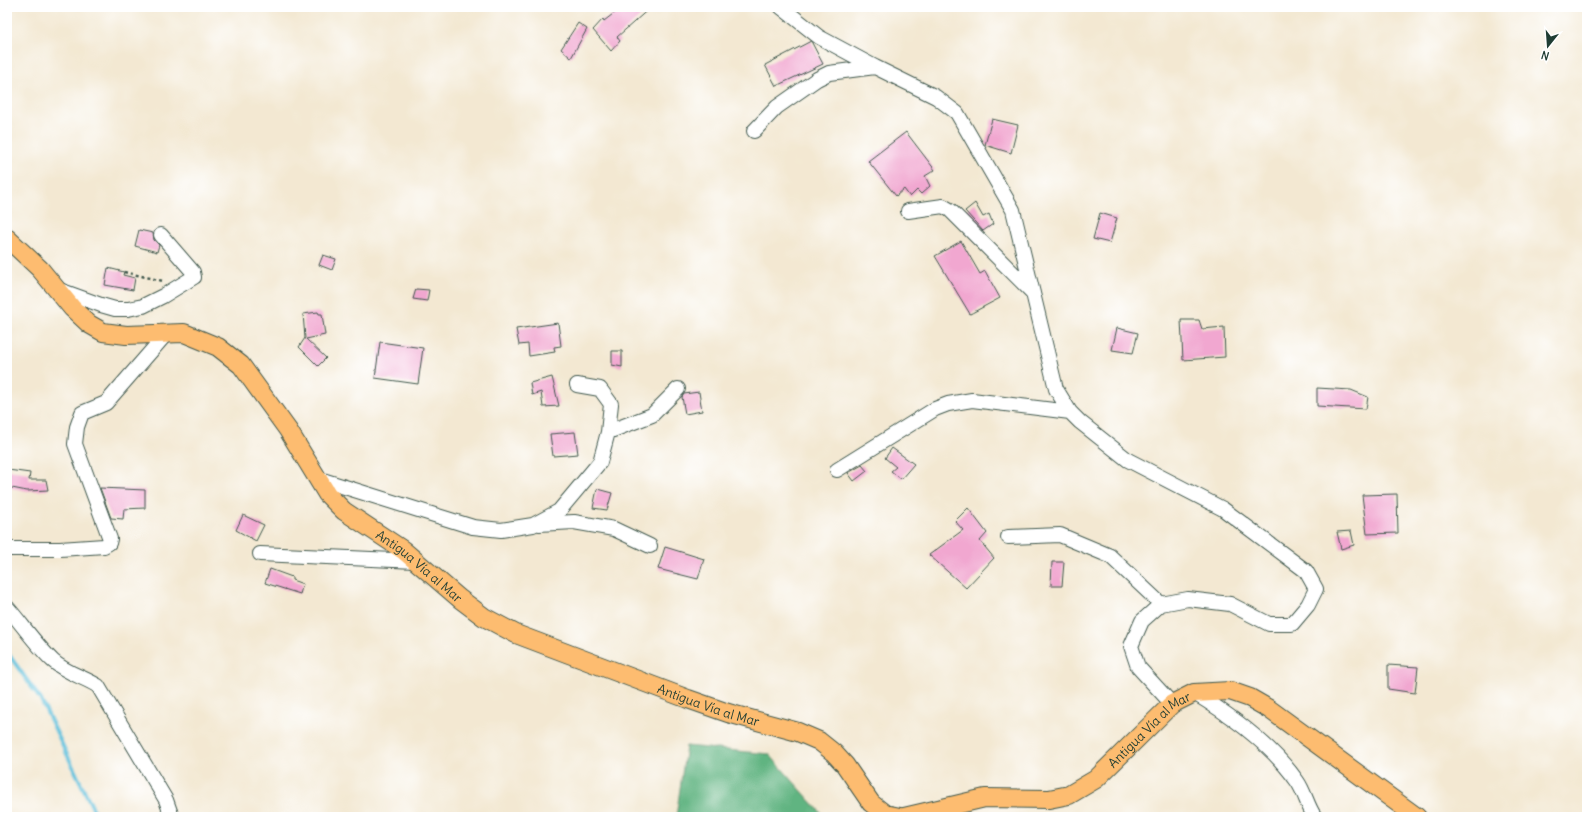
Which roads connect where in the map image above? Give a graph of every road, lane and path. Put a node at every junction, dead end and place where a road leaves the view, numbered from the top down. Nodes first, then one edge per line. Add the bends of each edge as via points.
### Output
1 (781, 7) edge
2 (874, 67) junction
3 (754, 131) dead end
4 (908, 211) dead end
5 (161, 235) dead end
6 (7, 238) edge
7 (124, 272) dead end
8 (178, 287) junction
9 (57, 288) junction
10 (1033, 294) junction
11 (167, 333) junction
12 (577, 385) dead end
13 (678, 389) dead end
14 (1070, 412) junction
15 (608, 432) junction
16 (837, 470) dead end
17 (316, 478) junction
18 (533, 524) junction
19 (1008, 537) dead end
20 (650, 546) dead end
21 (7, 549) edge
22 (260, 554) dead end
23 (416, 561) junction
24 (1161, 604) junction
25 (7, 607) edge
26 (1194, 693) junction
27 (1172, 704) junction
28 (172, 817) edge
29 (900, 817) edge
30 (904, 817) edge
31 (1315, 817) edge
32 (1417, 817) edge

1 - 2 street via 819,37
2 - 3 street via 829,73 817,79 777,107
2 - 10 street via 936,97 957,113 1013,210
4 - 10 street via 943,206 950,210
5 - 8 street via 193,272 194,277
6 - 9 main road, Antigua Vía al Mar
7 - 8 path via 158,279
8 - 9 street via 143,306 128,309 115,309
9 - 11 main road, Antigua Vía al Mar via 72,308 89,324 103,332 126,335
10 - 14 street via 1056,389
11 - 17 main road, Antigua Vía al Mar via 184,333 202,339 218,347 241,365 288,430
11 - 21 street via 106,403 82,413 77,426 75,444 110,539 109,544 60,549
12 - 15 street via 600,389 611,404
13 - 15 street via 652,415
14 - 16 street via 972,400 948,404 934,409
14 - 24 street via 1128,460 1223,509 1306,571 1316,589 1308,606 1292,624 1269,624 1230,604 1188,599
15 - 18 street via 600,462 559,511
17 - 18 street via 473,526 501,530
17 - 23 main road, Antigua Vía al Mar via 344,511
18 - 20 street via 574,522 614,529
19 - 24 street via 1060,535 1110,556
22 - 23 street
23 - 29 main road, Antigua Vía al Mar via 484,617 516,634 728,713 798,732 819,741 845,765 871,803 885,814
24 - 27 street via 1142,621 1131,646 1138,667
25 - 28 street via 53,661 98,686 166,800
26 - 27 main road, Antigua Vía al Mar
26 - 31 street via 1226,713 1277,756 1298,782
26 - 32 main road, Antigua Vía al Mar via 1230,691 1269,708
27 - 30 main road, Antigua Vía al Mar via 1096,779 1069,794 1049,799 985,798

